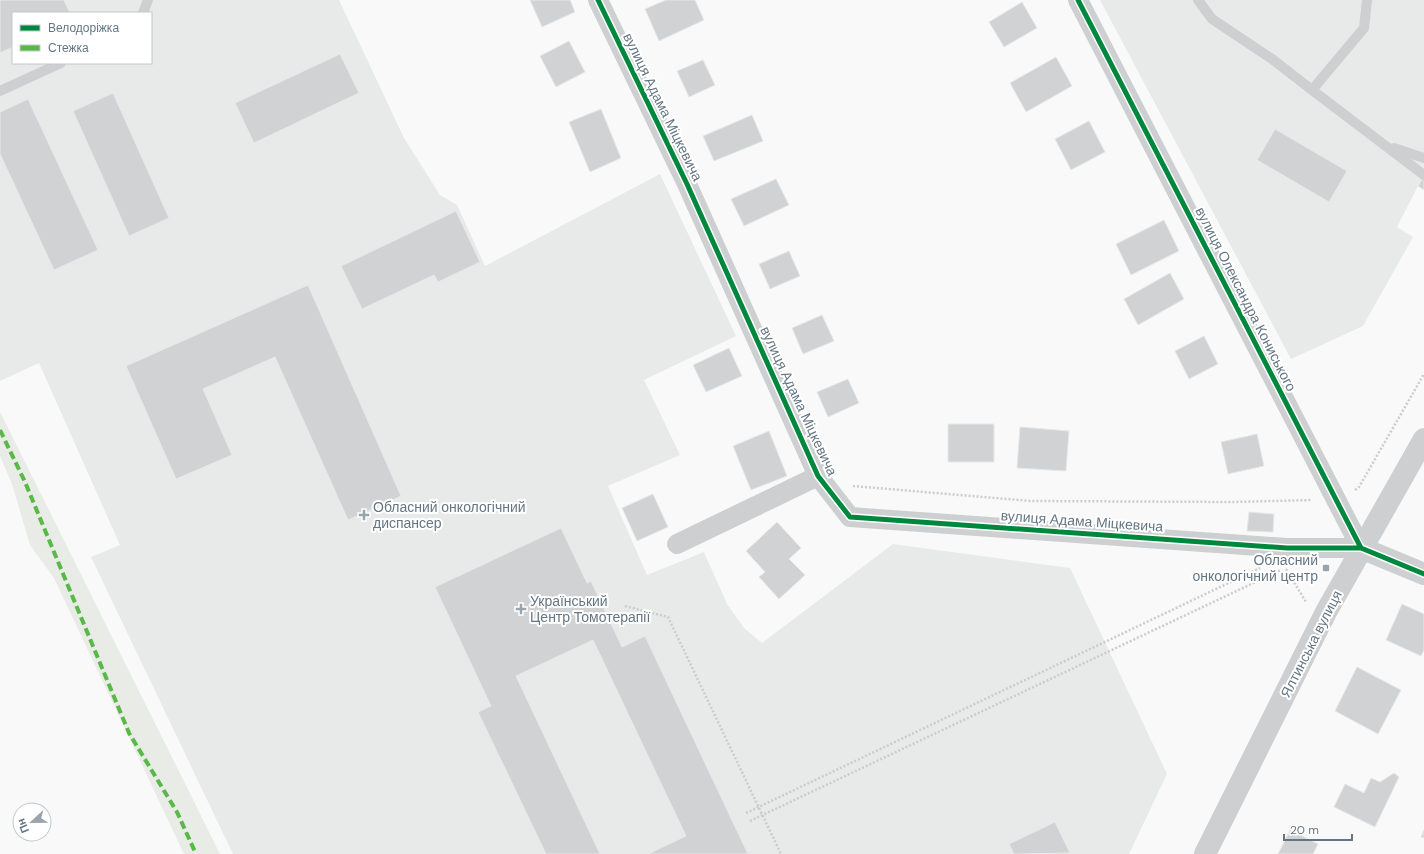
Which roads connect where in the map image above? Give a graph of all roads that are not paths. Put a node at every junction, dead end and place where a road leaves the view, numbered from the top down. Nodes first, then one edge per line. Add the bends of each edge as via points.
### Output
1 (148, 0) edge
2 (598, 0) edge
3 (1078, 0) edge
4 (1198, 0) edge
5 (1367, 0) edge
6 (143, 12) edge
7 (59, 64) edge
8 (1312, 90) junction
9 (0, 91) edge
10 (1386, 146) junction
11 (1424, 158) edge
12 (1424, 175) edge
13 (1424, 439) edge
14 (818, 476) junction
15 (677, 544) dead end
16 (1361, 548) junction
17 (1424, 574) edge
18 (1206, 854) edge

1 - 6 lane
2 - 14 street, вулиця Адама Міцкевича via 687,184
3 - 16 street, вулиця Олександра Кониського
4 - 8 lane via 1212,19 1272,59
5 - 8 lane via 1364,28
7 - 9 lane
8 - 10 lane
10 - 11 lane
10 - 12 lane
13 - 16 street, Ялтинська вулиця
14 - 15 street
14 - 16 street, вулиця Адама Міцкевича via 850,517 1287,548
16 - 17 street
16 - 18 street, Ялтинська вулиця via 1326,612

